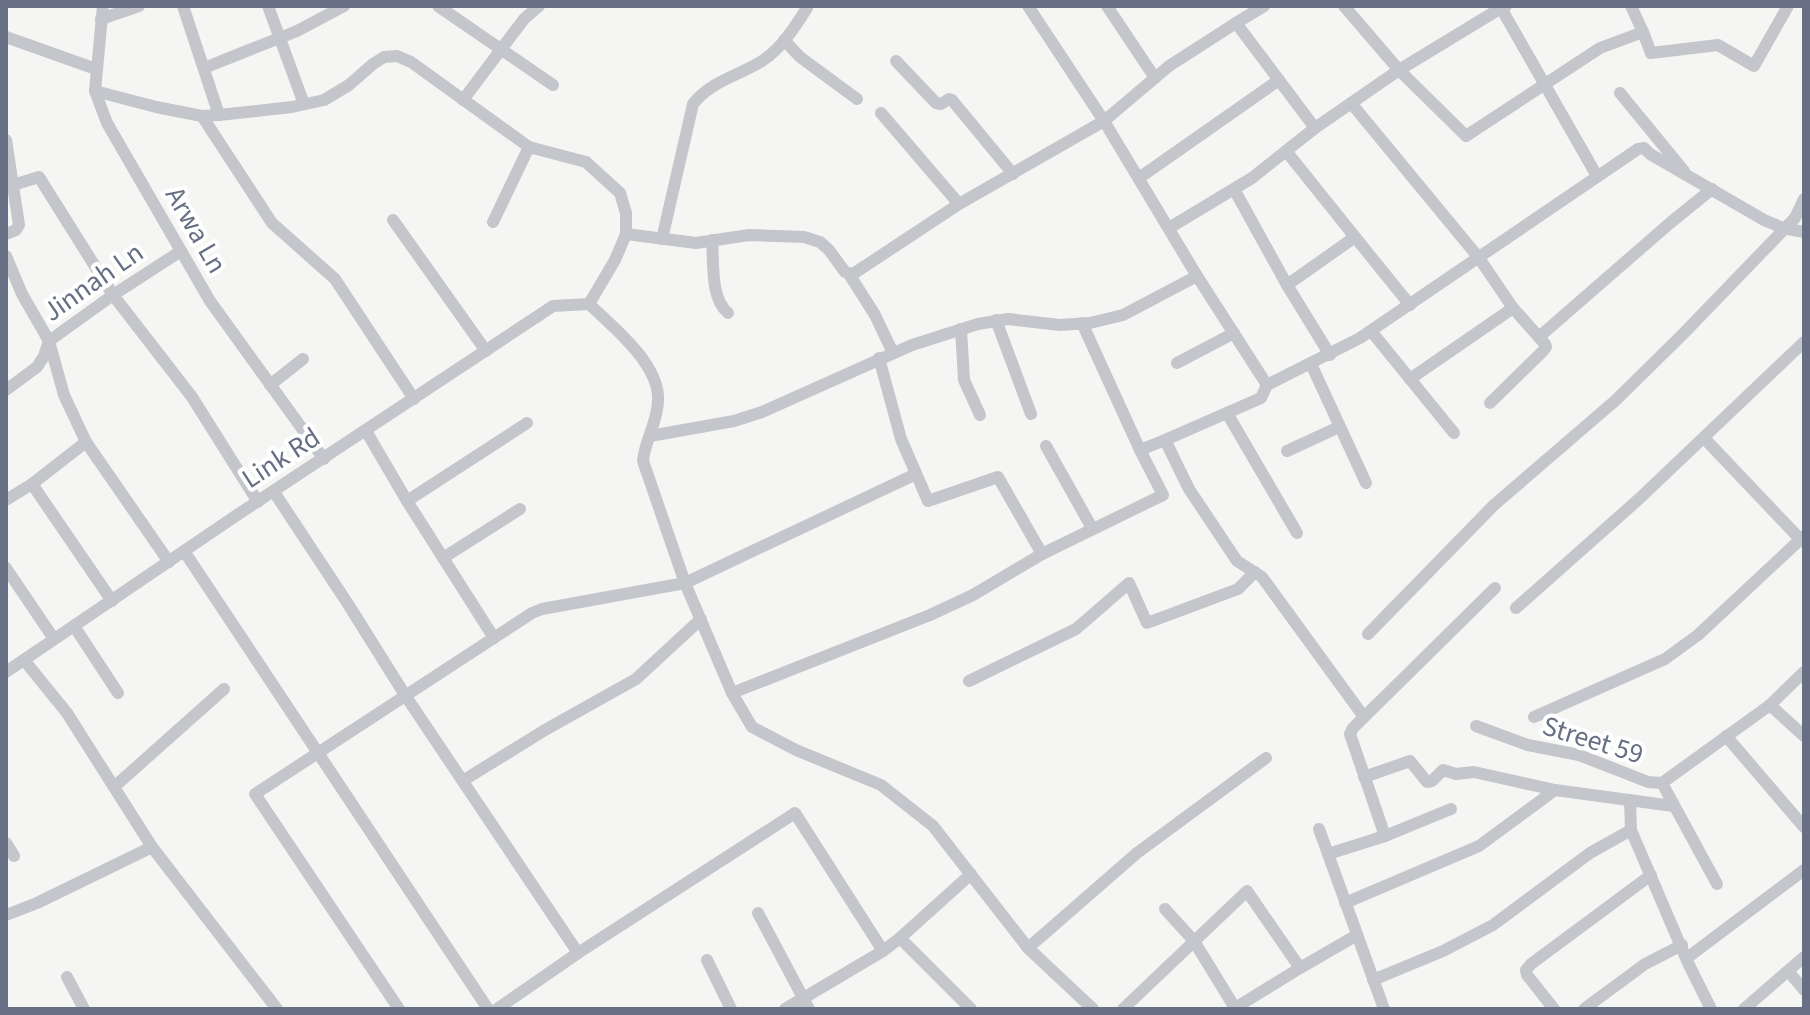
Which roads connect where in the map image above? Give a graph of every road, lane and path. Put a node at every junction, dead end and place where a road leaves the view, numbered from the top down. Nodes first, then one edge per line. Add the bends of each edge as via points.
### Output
1 (139, 6) edge
2 (183, 6) edge
3 (268, 6) edge
4 (344, 6) edge
5 (438, 6) edge
6 (539, 6) edge
7 (1028, 6) edge
8 (1107, 6) edge
9 (1344, 6) edge
10 (1631, 6) edge
11 (1788, 6) edge
12 (1502, 7) edge
13 (807, 8) dead end
14 (1256, 8) edge
15 (102, 12) edge
16 (1236, 23) junction
17 (1643, 32) junction
18 (6, 37) edge
19 (280, 38) junction
20 (784, 40) junction
21 (501, 50) junction
22 (896, 61) dead end
23 (204, 68) junction
24 (96, 69) junction
25 (1399, 70) junction
26 (1155, 78) junction
27 (1279, 80) junction
28 (1544, 83) junction
29 (553, 85) dead end
30 (95, 91) junction
31 (1620, 93) dead end
32 (857, 99) dead end
33 (463, 100) junction
34 (1351, 103) junction
35 (304, 104) junction
36 (881, 113) dead end
37 (219, 115) junction
38 (202, 116) junction
39 (1104, 121) junction
40 (1315, 128) junction
41 (6, 140) edge
42 (529, 147) junction
43 (1286, 151) junction
44 (7, 155) edge
45 (1013, 174) junction
46 (1597, 176) junction
47 (1689, 176) junction
48 (1139, 178) junction
49 (13, 185) junction
50 (1234, 189) junction
51 (1712, 189) junction
52 (1804, 199) edge
53 (959, 204) junction
54 (393, 220) dead end
55 (493, 222) dead end
56 (1169, 228) junction
57 (1783, 228) junction
58 (1804, 232) edge
59 (6, 234) edge
60 (626, 234) junction
61 (1355, 237) junction
62 (662, 239) junction
63 (712, 240) junction
64 (181, 251) junction
65 (6, 256) edge
66 (1479, 258) junction
67 (849, 274) junction
68 (1197, 276) junction
69 (1287, 285) junction
70 (113, 295) junction
71 (589, 304) junction
72 (1410, 305) junction
73 (1513, 308) junction
74 (728, 313) dead end
75 (996, 320) junction
76 (1082, 323) junction
77 (961, 329) junction
78 (1371, 331) junction
79 (1234, 333) junction
80 (1539, 337) junction
81 (49, 341) junction
82 (1804, 342) edge
83 (486, 351) junction
84 (893, 353) junction
85 (1330, 355) junction
86 (879, 358) junction
87 (303, 359) dead end
88 (1177, 363) dead end
89 (1311, 364) junction
90 (1410, 379) junction
91 (270, 385) junction
92 (1267, 385) junction
93 (6, 390) edge
94 (414, 399) junction
95 (1490, 403) dead end
96 (1227, 413) junction
97 (1031, 414) dead end
98 (980, 415) dead end
99 (527, 423) dead end
100 (1339, 427) junction
101 (366, 431) junction
102 (1454, 433) dead end
103 (650, 436) junction
104 (1704, 438) junction
105 (1165, 440) junction
106 (86, 442) junction
107 (1046, 446) dead end
108 (1140, 450) junction
109 (1287, 451) dead end
110 (324, 459) junction
111 (916, 474) junction
112 (1366, 483) dead end
113 (32, 484) junction
114 (274, 492) junction
115 (6, 500) edge
116 (407, 501) junction
117 (258, 502) junction
118 (520, 509) dead end
119 (1092, 528) junction
120 (1297, 533) dead end
121 (1802, 538) edge
122 (184, 551) junction
123 (1042, 554) junction
124 (443, 558) junction
125 (169, 562) junction
126 (6, 568) edge
127 (1255, 572) junction
128 (685, 583) junction
129 (1495, 588) dead end
130 (112, 601) junction
131 (1516, 608) dead end
132 (701, 619) junction
133 (74, 626) junction
134 (1368, 634) dead end
135 (494, 638) junction
136 (54, 639) junction
137 (24, 660) junction
138 (6, 672) edge
139 (1804, 672) edge
140 (969, 681) dead end
141 (224, 689) dead end
142 (118, 693) dead end
143 (732, 693) junction
144 (405, 695) junction
145 (1770, 705) junction
146 (1364, 717) junction
147 (1534, 717) dead end
148 (1476, 726) dead end
149 (1726, 736) junction
150 (1804, 736) edge
151 (318, 752) junction
152 (1266, 758) dead end
153 (1364, 777) junction
154 (464, 780) junction
155 (1662, 783) junction
156 (114, 787) junction
157 (1555, 790) junction
158 (1630, 800) junction
159 (1673, 806) junction
160 (1451, 809) dead end
161 (1804, 827) edge
162 (1319, 829) dead end
163 (1631, 830) junction
164 (1385, 836) junction
165 (6, 843) edge
166 (152, 847) junction
167 (1328, 854) junction
168 (14, 856) dead end
169 (1804, 870) edge
170 (971, 874) junction
171 (1651, 875) junction
172 (1717, 884) dead end
173 (1345, 903) junction
174 (1165, 909) dead end
175 (758, 913) dead end
176 (6, 915) edge
177 (1357, 935) junction
178 (900, 938) junction
179 (1194, 941) junction
180 (1682, 945) junction
181 (1028, 948) junction
182 (883, 951) junction
183 (578, 953) junction
184 (1804, 957) edge
185 (1687, 958) junction
186 (707, 960) dead end
187 (1300, 968) junction
188 (1788, 971) junction
189 (67, 977) dead end
190 (1373, 980) junction
191 (1804, 990) edge
192 (806, 1004) edge
193 (84, 1009) edge
194 (277, 1009) edge
195 (399, 1009) edge
196 (488, 1009) edge
197 (497, 1009) edge
198 (731, 1009) edge
199 (785, 1009) edge
200 (971, 1009) edge
201 (1093, 1009) edge
202 (1123, 1009) edge
203 (1235, 1009) edge
204 (1384, 1009) edge
205 (1554, 1009) edge
206 (1584, 1009) edge
207 (1711, 1009) edge
208 (1744, 1009) edge

1 - 15 street
2 - 23 street
3 - 19 street
4 - 19 street
5 - 21 street
6 - 21 street
7 - 39 street
8 - 26 street
9 - 25 street
10 - 17 street
11 - 17 street via 1754,66 1718,45 1651,53
12 - 25 street
12 - 28 street
13 - 20 street
14 - 16 street
15 - 24 street
16 - 26 street
16 - 27 street
17 - 28 street via 1600,48
18 - 24 street
19 - 23 street
19 - 35 street
20 - 32 street
20 - 62 street via 761,62 715,84 693,104
21 - 29 street
21 - 33 street
22 - 45 street via 936,103 952,100
23 - 37 street
24 - 30 street
25 - 28 street via 1466,136
25 - 34 street
26 - 39 street
27 - 40 street
27 - 48 street
28 - 46 street
30 - 38 street
30 - 64 street, Arwa Ln via 107,123
31 - 47 street
33 - 35 street via 397,56 384,57 324,100
33 - 42 street
34 - 40 street
34 - 66 street
35 - 37 street
36 - 53 street
37 - 38 street
38 - 94 street via 272,223 335,279
39 - 45 street
39 - 48 street
40 - 43 street
41 - 44 street
42 - 55 street
42 - 60 street via 586,162 620,193
43 - 50 street
43 - 61 street
44 - 49 street
45 - 53 street
46 - 47 street via 1644,148
46 - 66 street
47 - 51 street
48 - 56 street
49 - 59 street via 19,225
49 - 70 street via 39,177
50 - 56 street
50 - 69 street
51 - 57 street
51 - 80 street
52 - 57 street
53 - 67 street
54 - 83 street
56 - 68 street
57 - 58 street
57 - 134 street via 1616,400 1494,505
60 - 62 street
60 - 71 street
61 - 69 street
61 - 72 street
62 - 63 street
63 - 67 street via 804,237 820,242
63 - 74 street via 716,299
64 - 70 street, Jinnah Ln
64 - 91 street, Arwa Ln
65 - 81 street
66 - 72 street
66 - 73 street
67 - 84 street
68 - 76 street via 1123,315
68 - 79 street
69 - 85 street
70 - 81 street, Jinnah Ln
70 - 117 street via 192,397
71 - 83 street, Link Rd via 553,306
71 - 103 street via 627,341 656,383 659,396
72 - 78 street
73 - 80 street
73 - 90 street
75 - 76 street
75 - 77 street
75 - 97 street
76 - 108 street
77 - 84 street
77 - 98 street via 964,380
78 - 85 street
78 - 90 street
79 - 88 street
79 - 92 street
80 - 95 street via 1546,347
81 - 93 street, Jinnah Ln via 37,367
81 - 106 street via 64,395
82 - 104 street
83 - 94 street, Link Rd
84 - 86 street
85 - 89 street
86 - 103 street via 762,412
86 - 111 street
87 - 91 street
89 - 92 street
89 - 100 street
90 - 102 street
91 - 110 street, Arwa Ln
92 - 96 street via 1261,398
94 - 101 street, Link Rd
96 - 105 street
96 - 120 street
99 - 116 street
100 - 109 street
100 - 112 street
101 - 110 street, Link Rd
101 - 116 street
103 - 128 street via 643,461
104 - 121 street
104 - 131 street
105 - 108 street
105 - 127 street via 1189,489 1237,561
106 - 113 street
106 - 125 street
107 - 119 street
108 - 119 street via 1163,495
110 - 114 street, Link Rd
111 - 123 street via 928,501 998,477
111 - 128 street
113 - 115 street
113 - 130 street
114 - 117 street, Link Rd
114 - 144 street
116 - 124 street
117 - 122 street, Link Rd
118 - 124 street
119 - 123 street
121 - 147 street via 1665,659
122 - 125 street, Link Rd
122 - 151 street
123 - 143 street via 930,615
124 - 135 street
125 - 130 street, Link Rd
126 - 136 street
127 - 140 street via 1238,589 1147,623 1129,583 1076,629
127 - 146 street
128 - 132 street
128 - 135 street via 542,609
129 - 146 street
130 - 133 street, Link Rd
132 - 143 street
132 - 154 street via 636,679
133 - 136 street, Link Rd
133 - 142 street
135 - 144 street
136 - 137 street, Link Rd
137 - 138 street, Link Rd
137 - 156 street via 67,713
139 - 145 street, Street 59
141 - 156 street
143 - 170 street via 752,727 881,785 933,826
144 - 151 street
144 - 154 street
145 - 149 street, Street 59
145 - 150 street
146 - 153 street via 1350,734
148 - 155 street, Street 59
149 - 155 street, Street 59
149 - 161 street
151 - 195 street via 255,794
151 - 196 street
152 - 181 street via 1137,853
153 - 157 street via 1410,761 1427,782 1443,770
153 - 164 street
154 - 183 street
155 - 159 street
156 - 166 street
157 - 158 street
157 - 173 street via 1479,846
158 - 159 street
158 - 163 street
159 - 172 street
160 - 164 street
162 - 167 street
163 - 171 street
163 - 190 street via 1590,853 1493,925
164 - 167 street
165 - 168 street
166 - 176 street
166 - 194 street
167 - 173 street
169 - 185 street
170 - 178 street
170 - 181 street
171 - 180 street
171 - 205 street via 1526,970
173 - 177 street
174 - 179 street
175 - 192 street
177 - 187 street
177 - 190 street
178 - 182 street
178 - 200 street
179 - 187 street via 1247,891
179 - 202 street
179 - 203 street
180 - 185 street
180 - 206 street via 1645,964
181 - 201 street
182 - 183 street via 795,813
182 - 192 street
183 - 197 street
184 - 188 street
185 - 207 street
186 - 198 street
187 - 203 street
188 - 191 street
188 - 208 street
189 - 193 street
190 - 204 street
192 - 199 street

